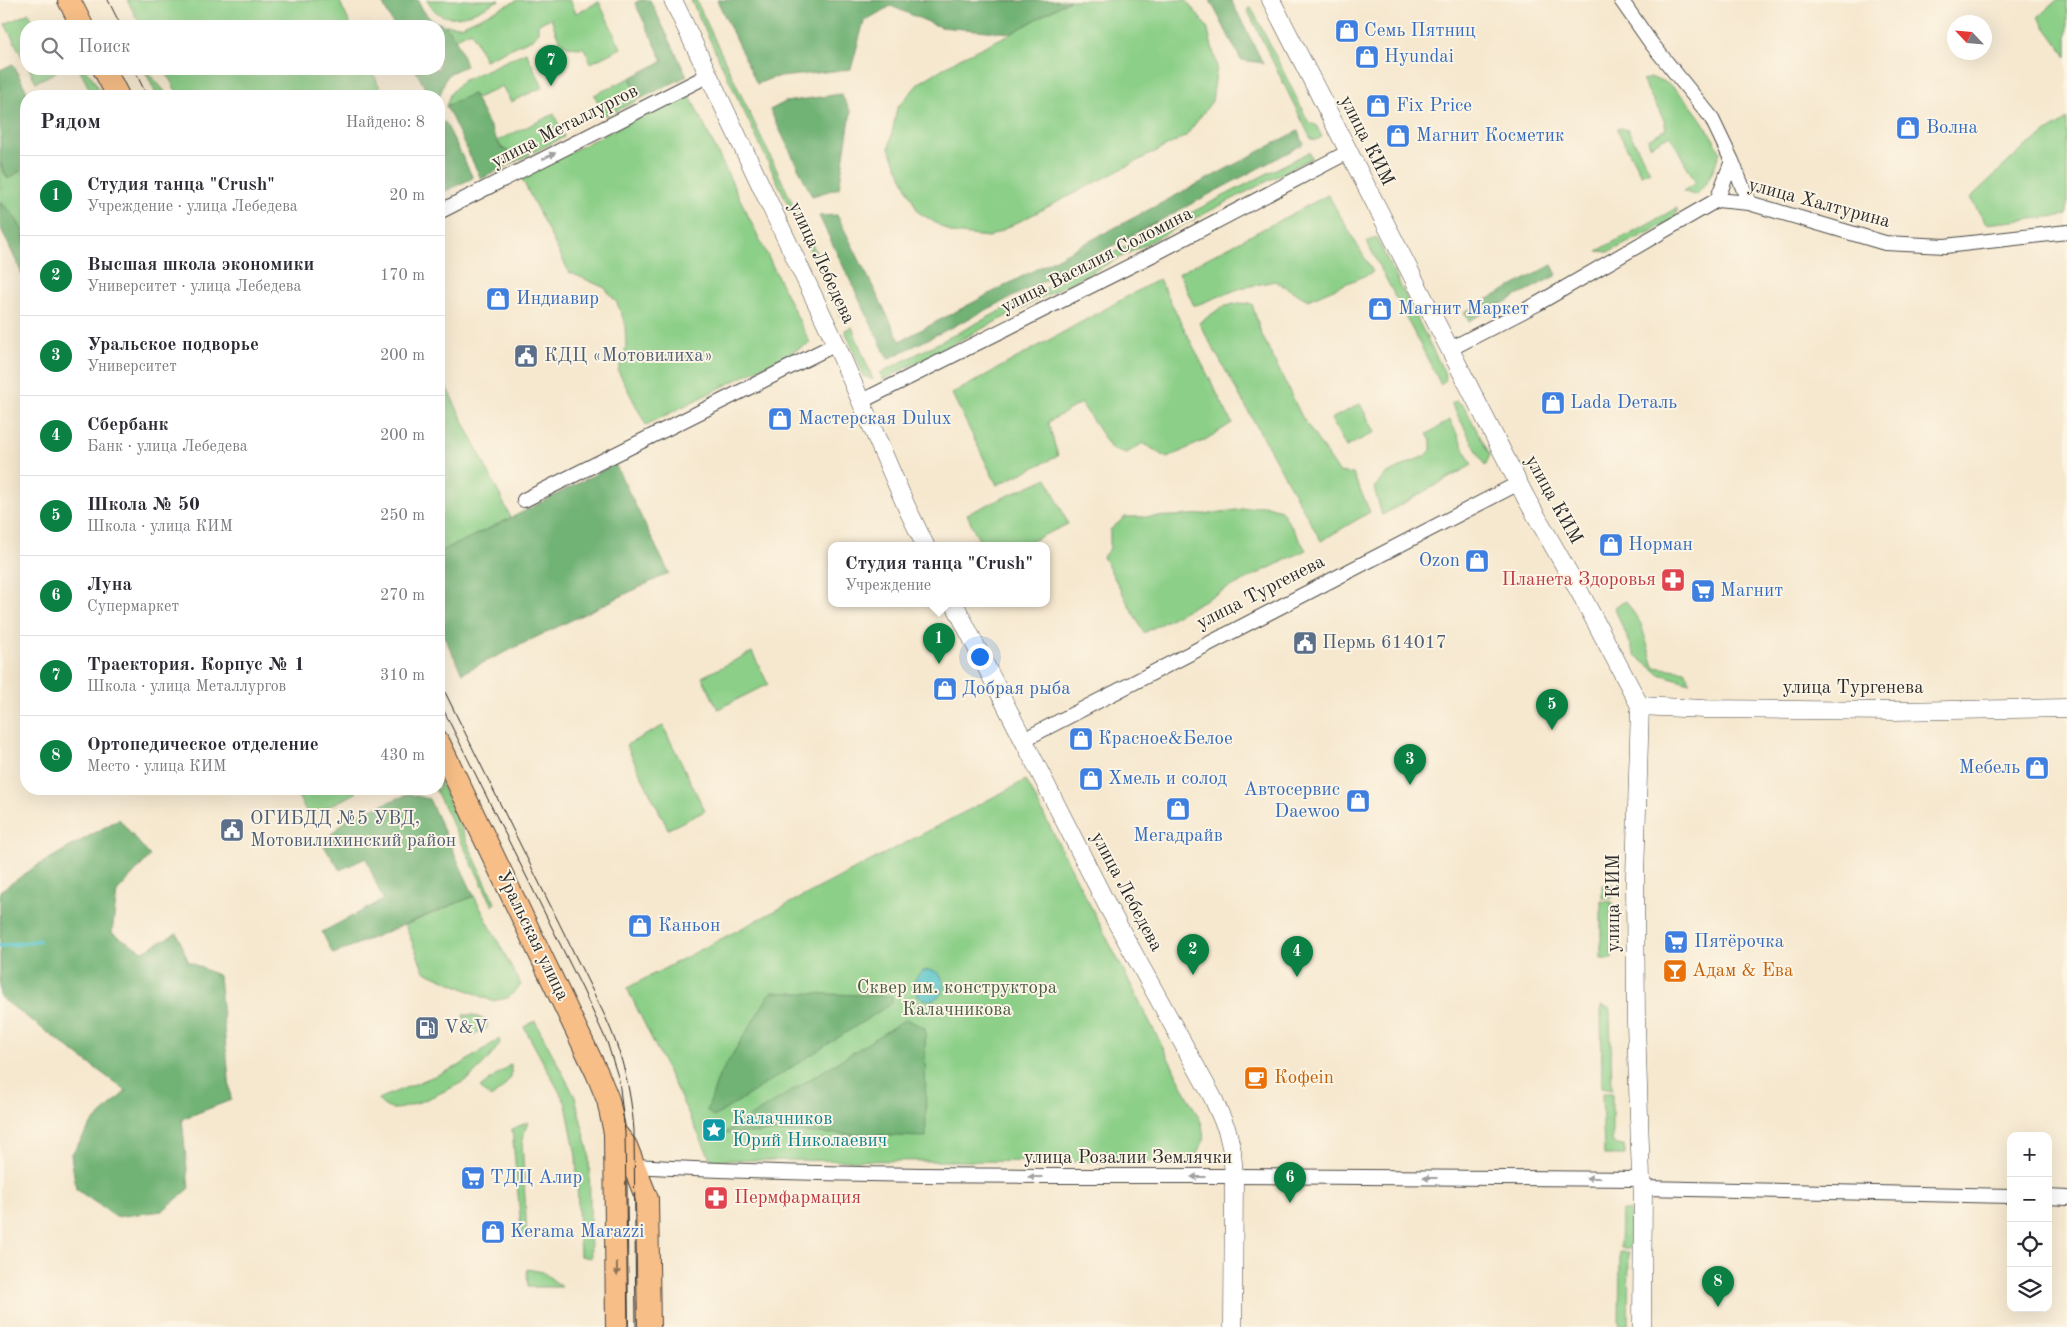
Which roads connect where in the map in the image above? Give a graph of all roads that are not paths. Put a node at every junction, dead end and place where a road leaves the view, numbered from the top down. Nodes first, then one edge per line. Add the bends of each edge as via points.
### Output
1 (69, 0) edge
2 (673, 0) edge
3 (1271, 0) edge
4 (1621, 0) edge
5 (79, 20) edge
6 (107, 75) edge
7 (709, 75) junction
8 (115, 90) edge
9 (1348, 152) junction
10 (1732, 161) junction
11 (1717, 200) junction
12 (1749, 203) junction
13 (445, 209) edge
14 (2067, 232) edge
15 (836, 344) junction
16 (1450, 349) junction
17 (862, 401) junction
18 (1519, 484) junction
19 (524, 500) dead end
20 (924, 542) edge
21 (956, 607) edge
22 (1640, 706) junction
23 (2067, 708) edge
24 (1024, 740) junction
25 (445, 756) edge
26 (626, 1171) junction
27 (1234, 1176) junction
28 (1642, 1183) junction
29 (2007, 1196) edge
30 (2052, 1197) edge
31 (2067, 1198) edge
32 (618, 1327) edge
33 (648, 1327) edge
34 (1234, 1327) edge
35 (1642, 1327) edge

1 - 5 main road
2 - 7 street, улица Лебедева
3 - 9 street, улица КИМ
4 - 10 street via 1711,117
6 - 8 main road
13 -> 7 street, улица Металлургов
7 - 15 street, улица Лебедева
9 - 16 street, улица КИМ
9 - 17 street, улица Василия Соломина
10 - 11 street
10 - 12 street
11 - 12 street, улица Халтурина
11 - 16 street via 1537,304
12 - 14 street, улица Халтурина via 1885,243 1945,246
15 - 17 street, улица Лебедева
15 - 19 street
16 - 18 street, улица КИМ
17 - 20 street, улица Лебедева
18 - 22 street, улица КИМ
18 - 24 street, улица Тургенева
21 - 24 street, улица Лебедева
22 - 23 street, улица Тургенева via 1894,711
22 - 28 street, улица КИМ via 1635,896
24 - 27 street, улица Лебедева via 1107,905 1213,1098 1227,1130
25 - 26 main road, Уральская улица via 597,1073 616,1133 626,1146
27 -> 26 street, улица Розалии Землячки
26 -> 32 main road, Уральская улица
26 - 33 main road, Уральская улица via 647,1199
28 -> 27 street, улица Розалии Землячки
27 - 34 street, улица Лебедева
28 - 29 street, улица Розалии Землячки
28 - 35 street, улица КИМ
30 - 31 street

